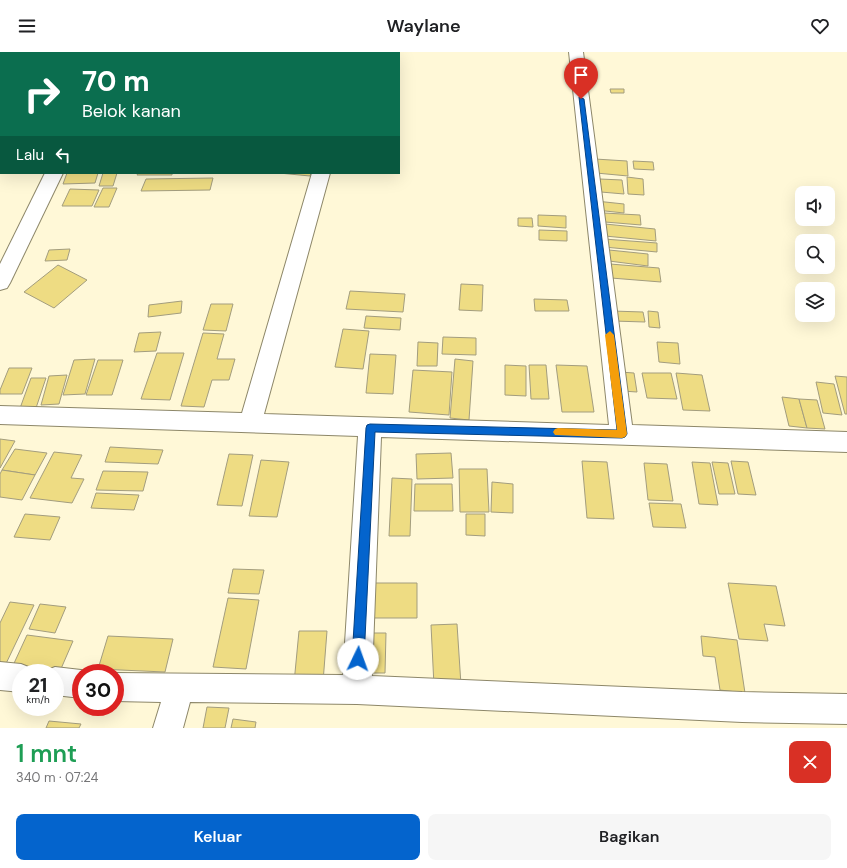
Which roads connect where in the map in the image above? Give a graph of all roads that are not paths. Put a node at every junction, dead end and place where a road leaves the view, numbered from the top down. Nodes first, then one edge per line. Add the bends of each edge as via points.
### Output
1 (576, 52) edge
2 (54, 174) edge
3 (321, 174) edge
4 (0, 284) edge
5 (0, 415) edge
6 (250, 423) junction
7 (370, 428) junction
8 (622, 434) junction
9 (847, 442) edge
10 (0, 676) edge
11 (12, 677) edge
12 (124, 687) edge
13 (179, 688) junction
14 (357, 690) junction
15 (847, 710) edge
16 (168, 728) edge

1 - 8 street
2 - 4 street
3 - 6 street
5 - 6 street
6 - 7 street
7 - 8 street
7 - 14 street
8 - 9 street
10 - 11 street
12 - 13 street
13 - 14 street
13 - 16 street
14 - 15 street

